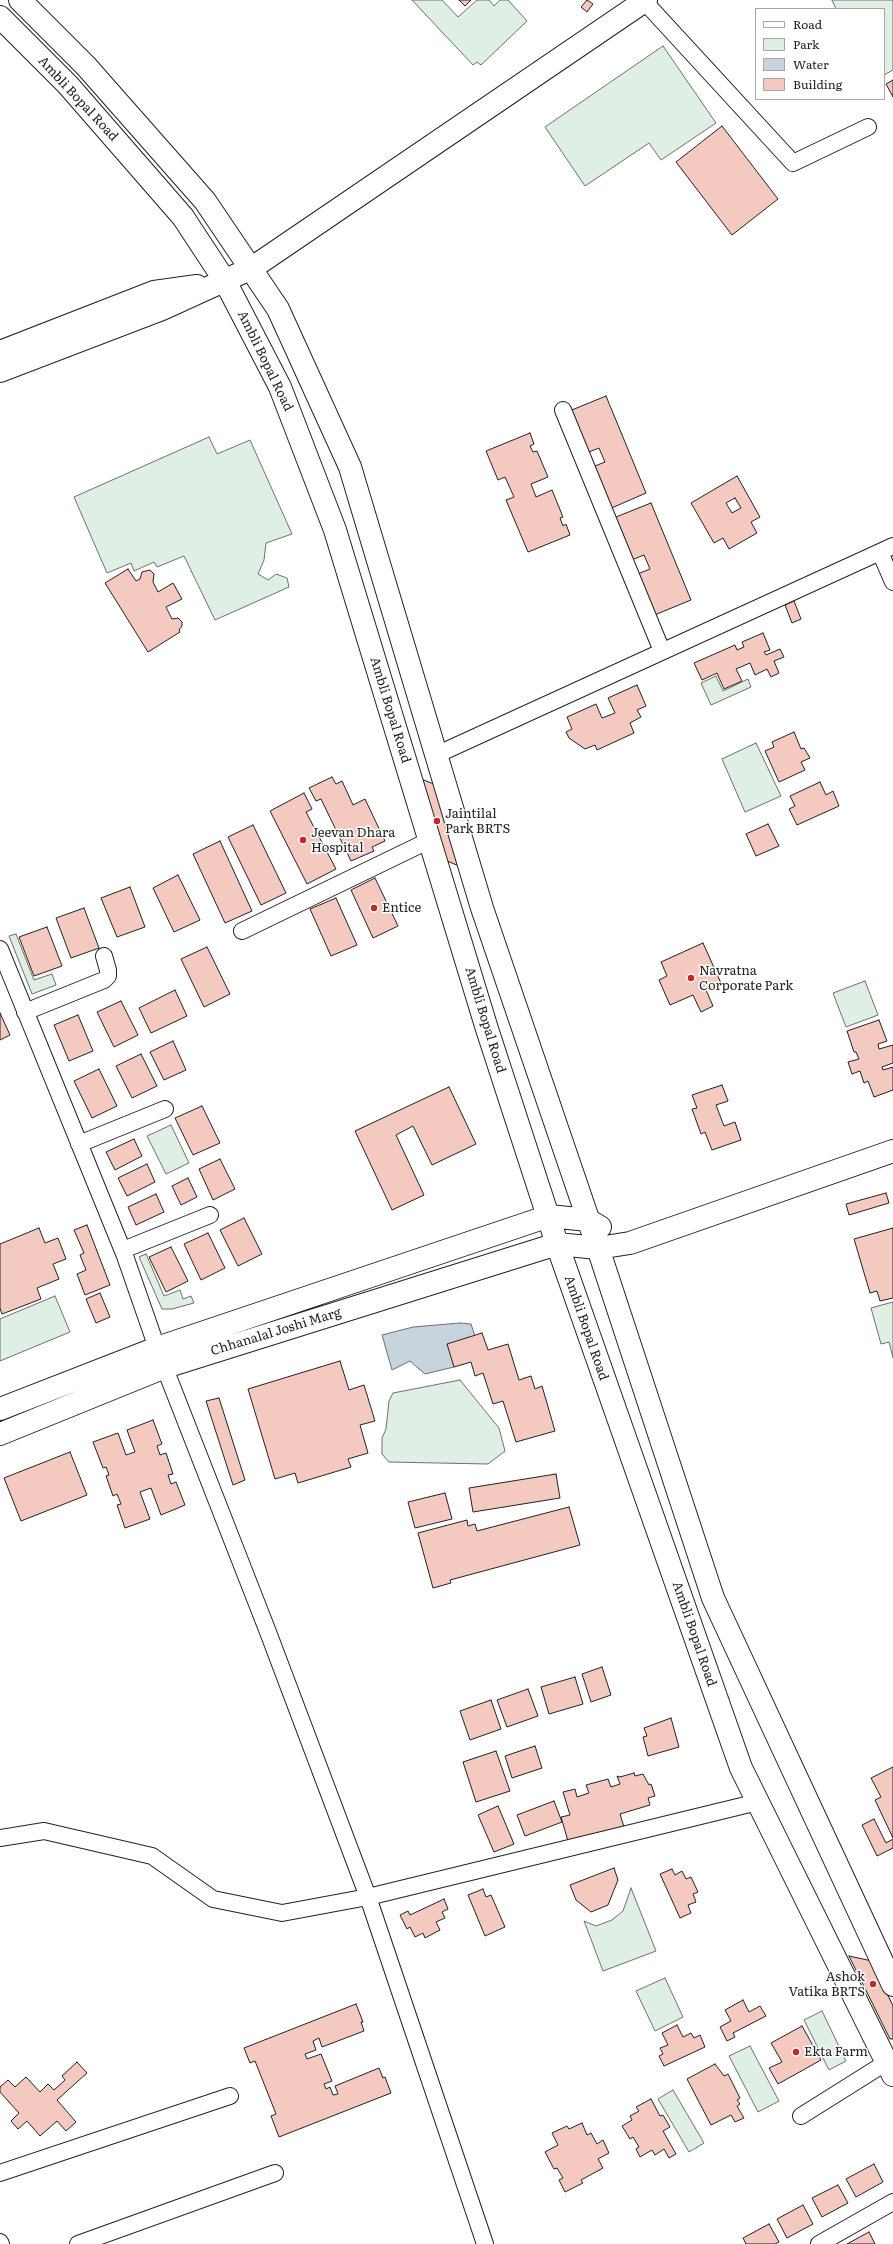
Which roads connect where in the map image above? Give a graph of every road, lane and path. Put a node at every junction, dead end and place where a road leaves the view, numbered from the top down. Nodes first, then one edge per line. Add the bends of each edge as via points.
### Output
1 (20, 0) edge
2 (645, 0) edge
3 (0, 17) edge
4 (868, 127) dead end
5 (252, 268) junction
6 (225, 281) junction
7 (0, 352) edge
8 (0, 371) edge
9 (563, 410) dead end
10 (887, 549) edge
11 (893, 582) edge
12 (662, 651) junction
13 (436, 755) junction
14 (430, 840) junction
15 (242, 931) dead end
16 (0, 951) edge
17 (104, 956) dead end
18 (25, 1012) junction
19 (165, 1109) dead end
20 (79, 1144) junction
21 (893, 1150) edge
22 (210, 1214) dead end
23 (549, 1216) junction
24 (588, 1220) junction
25 (630, 1243) junction
26 (557, 1244) junction
27 (598, 1248) junction
28 (122, 1250) junction
29 (161, 1358) junction
30 (0, 1409) edge
31 (0, 1434) edge
32 (758, 1802) junction
33 (0, 1838) edge
34 (368, 1897) junction
35 (893, 1985) edge
36 (890, 2069) edge
37 (230, 2096) dead end
38 (801, 2116) dead end
39 (0, 2172) edge
40 (274, 2173) dead end
41 (893, 2202) edge
42 (78, 2244) edge
43 (485, 2244) edge
44 (819, 2244) edge

1 - 5 street, Ambli Bopal Road via 86,66 205,201
2 - 4 street via 794,163
2 - 5 street
3 - 6 street, Ambli Bopal Road via 68,84 183,217
5 - 6 street
5 - 13 street, Ambli Bopal Road via 278,309 350,467
6 - 7 street via 154,292
6 - 8 street via 162,309
6 - 14 street, Ambli Bopal Road via 280,387 336,530
9 - 12 street
10 - 11 street
10 - 12 street
12 - 13 street
13 - 24 street, Ambli Bopal Road via 482,908
14 - 15 street
14 - 23 street, Ambli Bopal Road via 487,1029
16 - 18 street
17 - 18 street via 108,976 104,980
18 - 20 street
19 - 20 street
20 - 28 street
21 - 25 street
22 - 28 street
23 - 24 street
23 - 26 street, Ambli Bopal Road
23 - 29 street, Chhanalal Joshi Marg
24 - 25 street
24 - 27 street, Ambli Bopal Road
25 - 27 street
26 - 27 street
26 - 29 street, Chhanalal Joshi Marg
26 - 32 street, Ambli Bopal Road via 741,1768
27 - 35 street, Ambli Bopal Road via 713,1598
28 - 29 street
29 - 30 street, Chhanalal Joshi Marg
29 - 31 street, Chhanalal Joshi Marg
29 - 34 street
32 - 34 street
32 - 36 street, Ambli Bopal Road
33 - 34 street via 44,1831 152,1856 213,1899 282,1913
34 - 43 street
36 - 38 street
37 - 39 street
40 - 42 street
41 - 44 street

